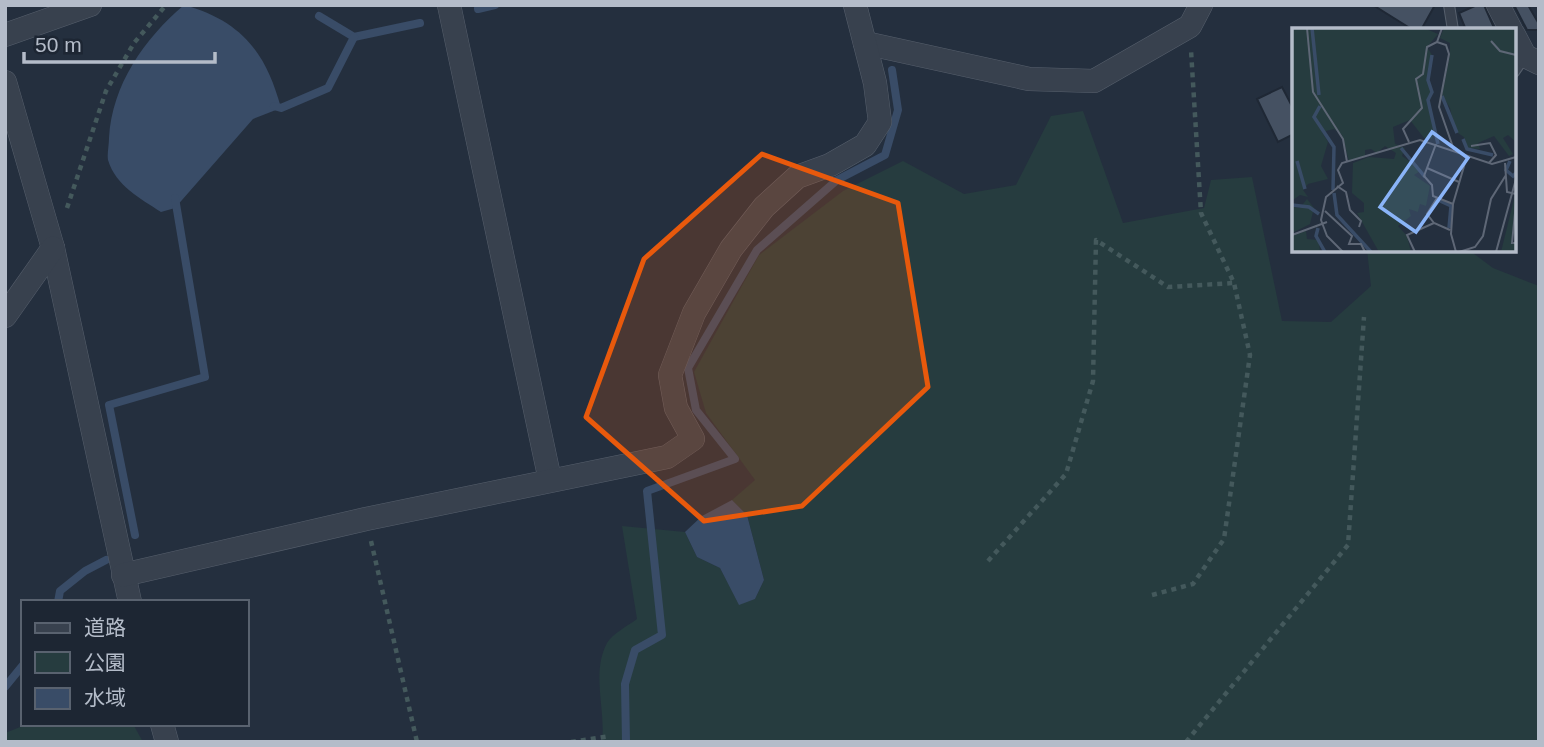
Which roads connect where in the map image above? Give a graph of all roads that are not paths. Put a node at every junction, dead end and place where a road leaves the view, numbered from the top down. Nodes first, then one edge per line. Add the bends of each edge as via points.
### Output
1 (90, 5) edge
2 (449, 5) edge
3 (855, 5) edge
4 (1201, 5) edge
5 (1449, 5) edge
6 (1498, 5) edge
7 (1453, 28) edge
8 (1510, 28) edge
9 (5, 35) edge
10 (1516, 40) edge
11 (865, 43) junction
12 (1526, 63) edge
13 (5, 82) edge
14 (53, 248) junction
15 (5, 316) edge
16 (550, 480) junction
17 (123, 575) junction
18 (129, 600) edge

1 - 9 street
2 - 16 street
3 - 11 street
4 - 11 street via 1190,26 1094,81 1030,79
5 - 7 lane
6 - 8 street
10 - 12 street
11 - 16 street via 880,122 865,145 797,177 764,207 731,249 694,313 670,375 676,408 693,439 667,457
13 - 14 street
14 - 15 street
14 - 17 street
16 - 17 street
17 - 18 street

